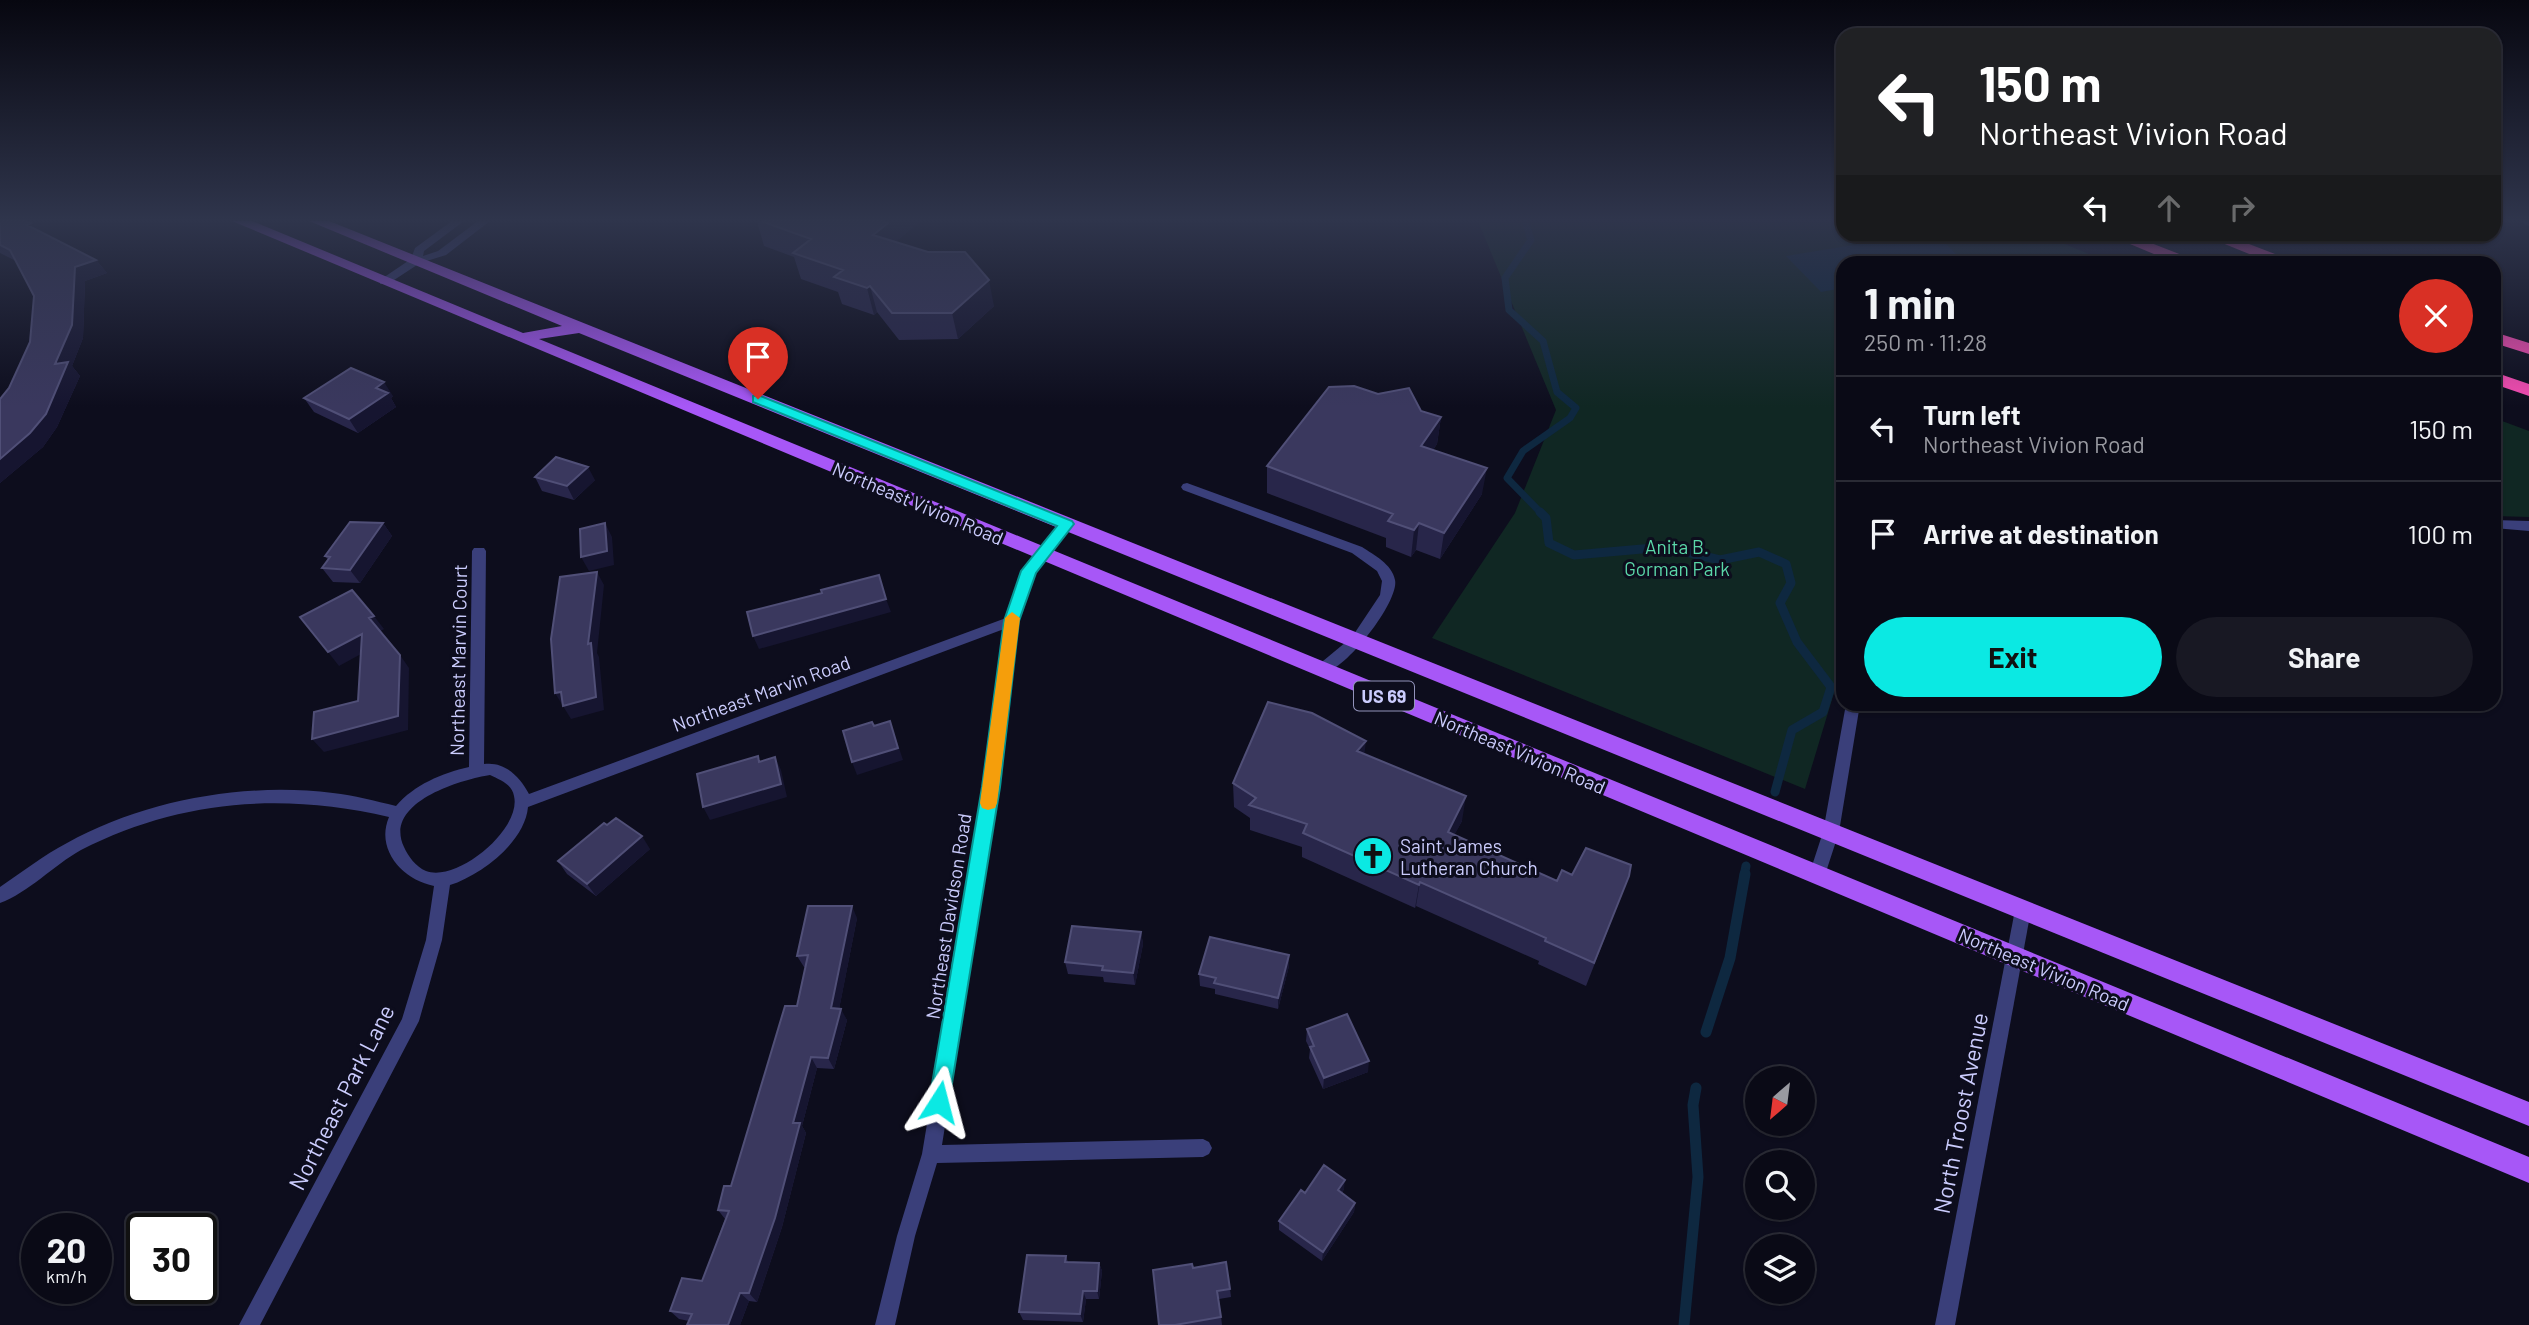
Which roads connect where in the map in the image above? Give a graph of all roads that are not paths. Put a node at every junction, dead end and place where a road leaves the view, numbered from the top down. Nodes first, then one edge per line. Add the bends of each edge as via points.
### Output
1 (386, 283) edge
2 (470, 283) edge
3 (581, 328) junction
4 (518, 337) junction
5 (2501, 339) edge
6 (2529, 349) edge
7 (2501, 380) edge
8 (2529, 390) edge
9 (1187, 486) dead end
10 (1067, 524) junction
11 (2501, 524) edge
12 (2529, 526) edge
13 (479, 551) dead end
14 (1040, 554) junction
15 (1012, 621) junction
16 (1357, 641) junction
17 (1322, 670) junction
18 (1852, 711) edge
19 (476, 770) junction
20 (524, 802) junction
21 (399, 813) junction
22 (1831, 832) junction
23 (1818, 875) junction
24 (443, 880) junction
25 (0, 896) edge
26 (2023, 910) junction
27 (2014, 957) junction
28 (2529, 1114) edge
29 (1203, 1148) dead end
30 (931, 1154) junction
31 (2529, 1170) edge
32 (249, 1325) edge
33 (885, 1325) edge
34 (1945, 1325) edge

1 - 4 main road, Northeast Vivion Road / US 69
2 - 3 main road, Northeast Vivion Road / US 69
3 - 4 main road
3 - 10 main road, Northeast Vivion Road / US 69
4 - 14 main road, Northeast Vivion Road / US 69
5 - 6 highway
7 - 8 highway
9 - 16 street via 1357,550 1382,568 1389,581 1387,596
10 - 14 street, Northeast Davidson Road
10 - 16 main road, Northeast Vivion Road / US 69
11 - 12 street
13 - 19 street, Northeast Marvin Court
14 - 15 street, Northeast Davidson Road via 1025,580
14 - 17 main road, Northeast Vivion Road / US 69
15 - 20 street, Northeast Marvin Road
15 - 30 street, Northeast Davidson Road via 991,787
16 - 17 street
16 - 22 main road, Northeast Vivion Road / US 69
17 - 23 main road, Northeast Vivion Road / US 69
18 - 22 street
19 - 20 street via 506,773 520,785
19 - 21 street via 429,787
20 - 24 street via 520,816 487,856 471,869
21 - 24 street via 392,835 400,858 419,876
21 - 25 street via 288,795 197,804 148,817 72,848
22 - 23 street
22 - 26 main road, Northeast Vivion Road / US 69
23 - 27 main road, Northeast Vivion Road / US 69
24 - 32 street, Northeast Park Lane via 434,940 410,1021
26 - 27 street, North Troost Avenue
26 - 28 main road, Northeast Vivion Road / US 69
27 - 31 main road, Northeast Vivion Road / US 69
27 - 34 street, North Troost Avenue
29 - 30 street
30 - 33 street, Northeast Davidson Road

